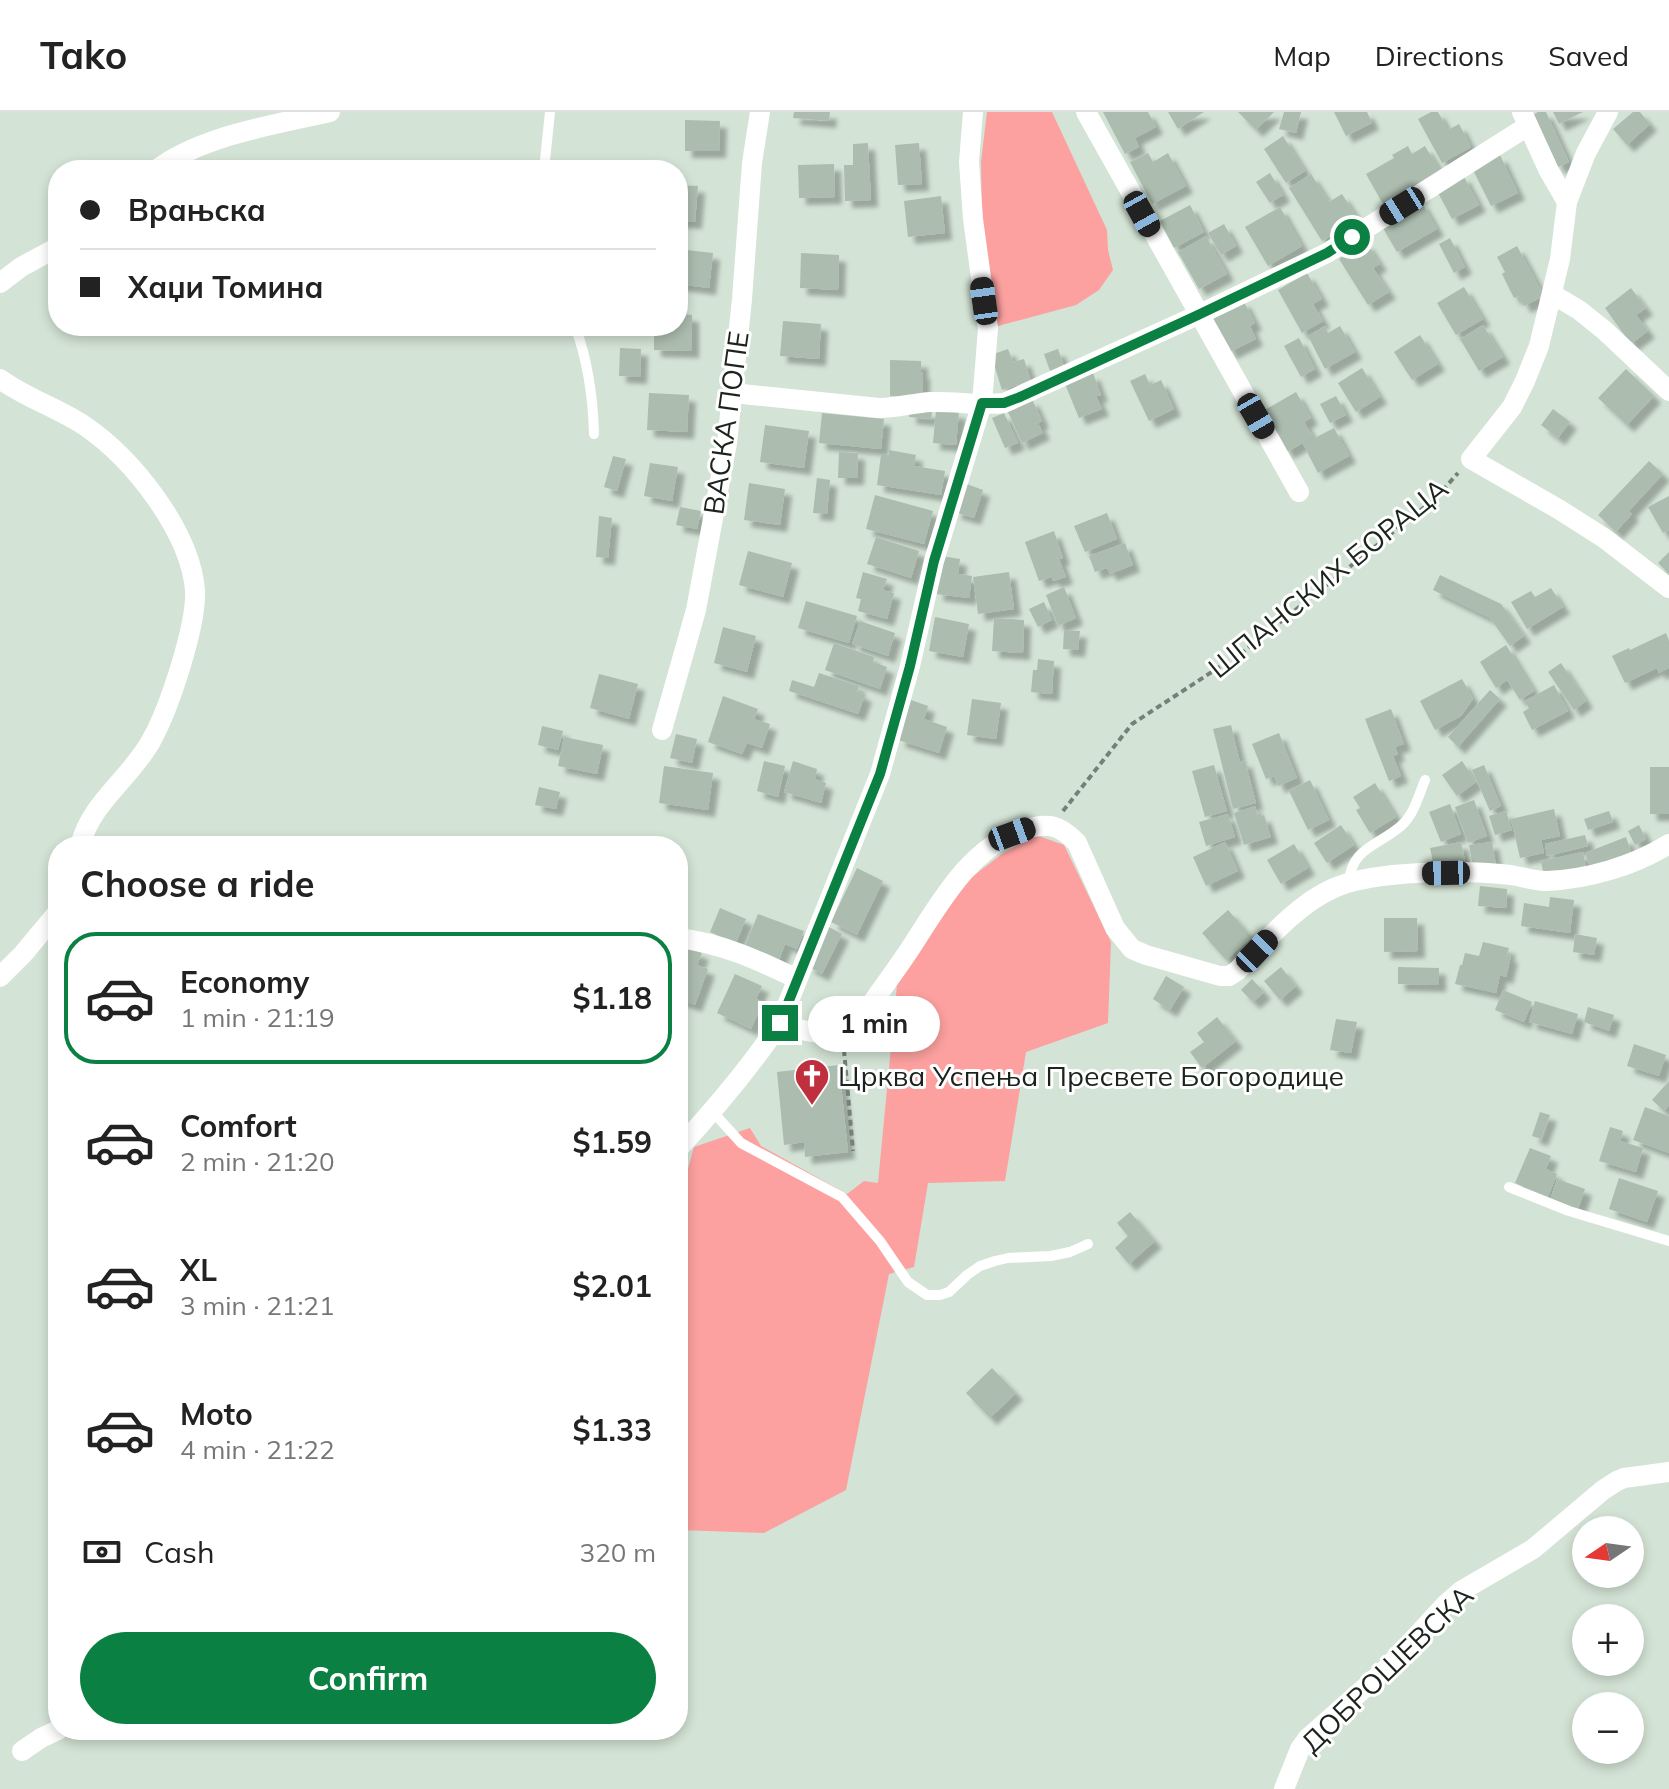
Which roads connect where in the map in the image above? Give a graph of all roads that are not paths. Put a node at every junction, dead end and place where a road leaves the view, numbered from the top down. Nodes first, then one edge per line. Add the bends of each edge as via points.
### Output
1 (330, 112) edge
2 (550, 112) edge
3 (760, 112) edge
4 (973, 112) edge
5 (1086, 112) edge
6 (1608, 112) edge
7 (1525, 119) edge
8 (171, 160) edge
9 (545, 160) edge
10 (1567, 202) junction
11 (48, 252) edge
12 (0, 283) edge
13 (1552, 294) junction
14 (1198, 315) junction
15 (578, 336) edge
16 (0, 379) edge
17 (1669, 391) edge
18 (732, 393) junction
19 (982, 403) junction
20 (594, 434) dead end
21 (1299, 492) dead end
22 (1669, 588) edge
23 (662, 730) dead end
24 (1425, 780) dead end
25 (84, 836) edge
26 (1669, 844) edge
27 (1349, 883) junction
28 (48, 925) edge
29 (688, 939) edge
30 (0, 977) edge
31 (797, 979) junction
32 (780, 1023) junction
33 (713, 1112) junction
34 (688, 1138) edge
35 (1509, 1187) dead end
36 (1669, 1241) edge
37 (1088, 1244) dead end
38 (1669, 1472) edge
39 (48, 1736) edge
40 (22, 1751) dead end
41 (1284, 1789) edge

1 - 8 street via 220,140
2 - 9 lane
3 - 18 street, ВАСКА ПОПЕ
4 - 19 street via 969,162 988,329
5 - 14 street
6 - 10 street, ШПАНСКИХ БОРАЦА
7 - 10 street
7 - 14 street via 1327,253
10 - 13 street, ШПАНСКИХ БОРАЦА
11 - 12 street
13 - 17 street via 1604,330
13 - 22 street, ШПАНСКИХ БОРАЦА via 1525,381 1512,407 1471,459 1604,538
14 - 19 street via 1020,397
14 - 21 street
15 - 20 lane via 591,387
16 - 25 street via 85,426 123,459 172,525 192,570 193,616 163,715 137,764 104,799
18 - 19 street via 879,408
18 - 23 street, ВАСКА ПОПЕ via 696,610
19 - 31 street via 938,546 880,774
24 - 27 lane via 1410,816 1359,855 1350,868
26 - 27 street via 1623,866 1575,879 1455,873
27 - 32 street via 1315,898 1237,971 1220,976 1132,949 1115,928 1077,843 1066,832 1042,825 1012,834 972,863 851,1028 817,1033
28 - 30 street
29 - 31 street via 751,957
31 - 32 street
32 - 33 street
33 - 34 street
33 - 37 lane via 741,1143 842,1197 908,1282 927,1295 949,1292 967,1275 995,1261 1051,1256
35 - 36 lane
38 - 41 street, ДОБРОШЕВСКА via 1617,1481 1533,1549 1461,1591 1385,1670 1308,1738
39 - 40 street

